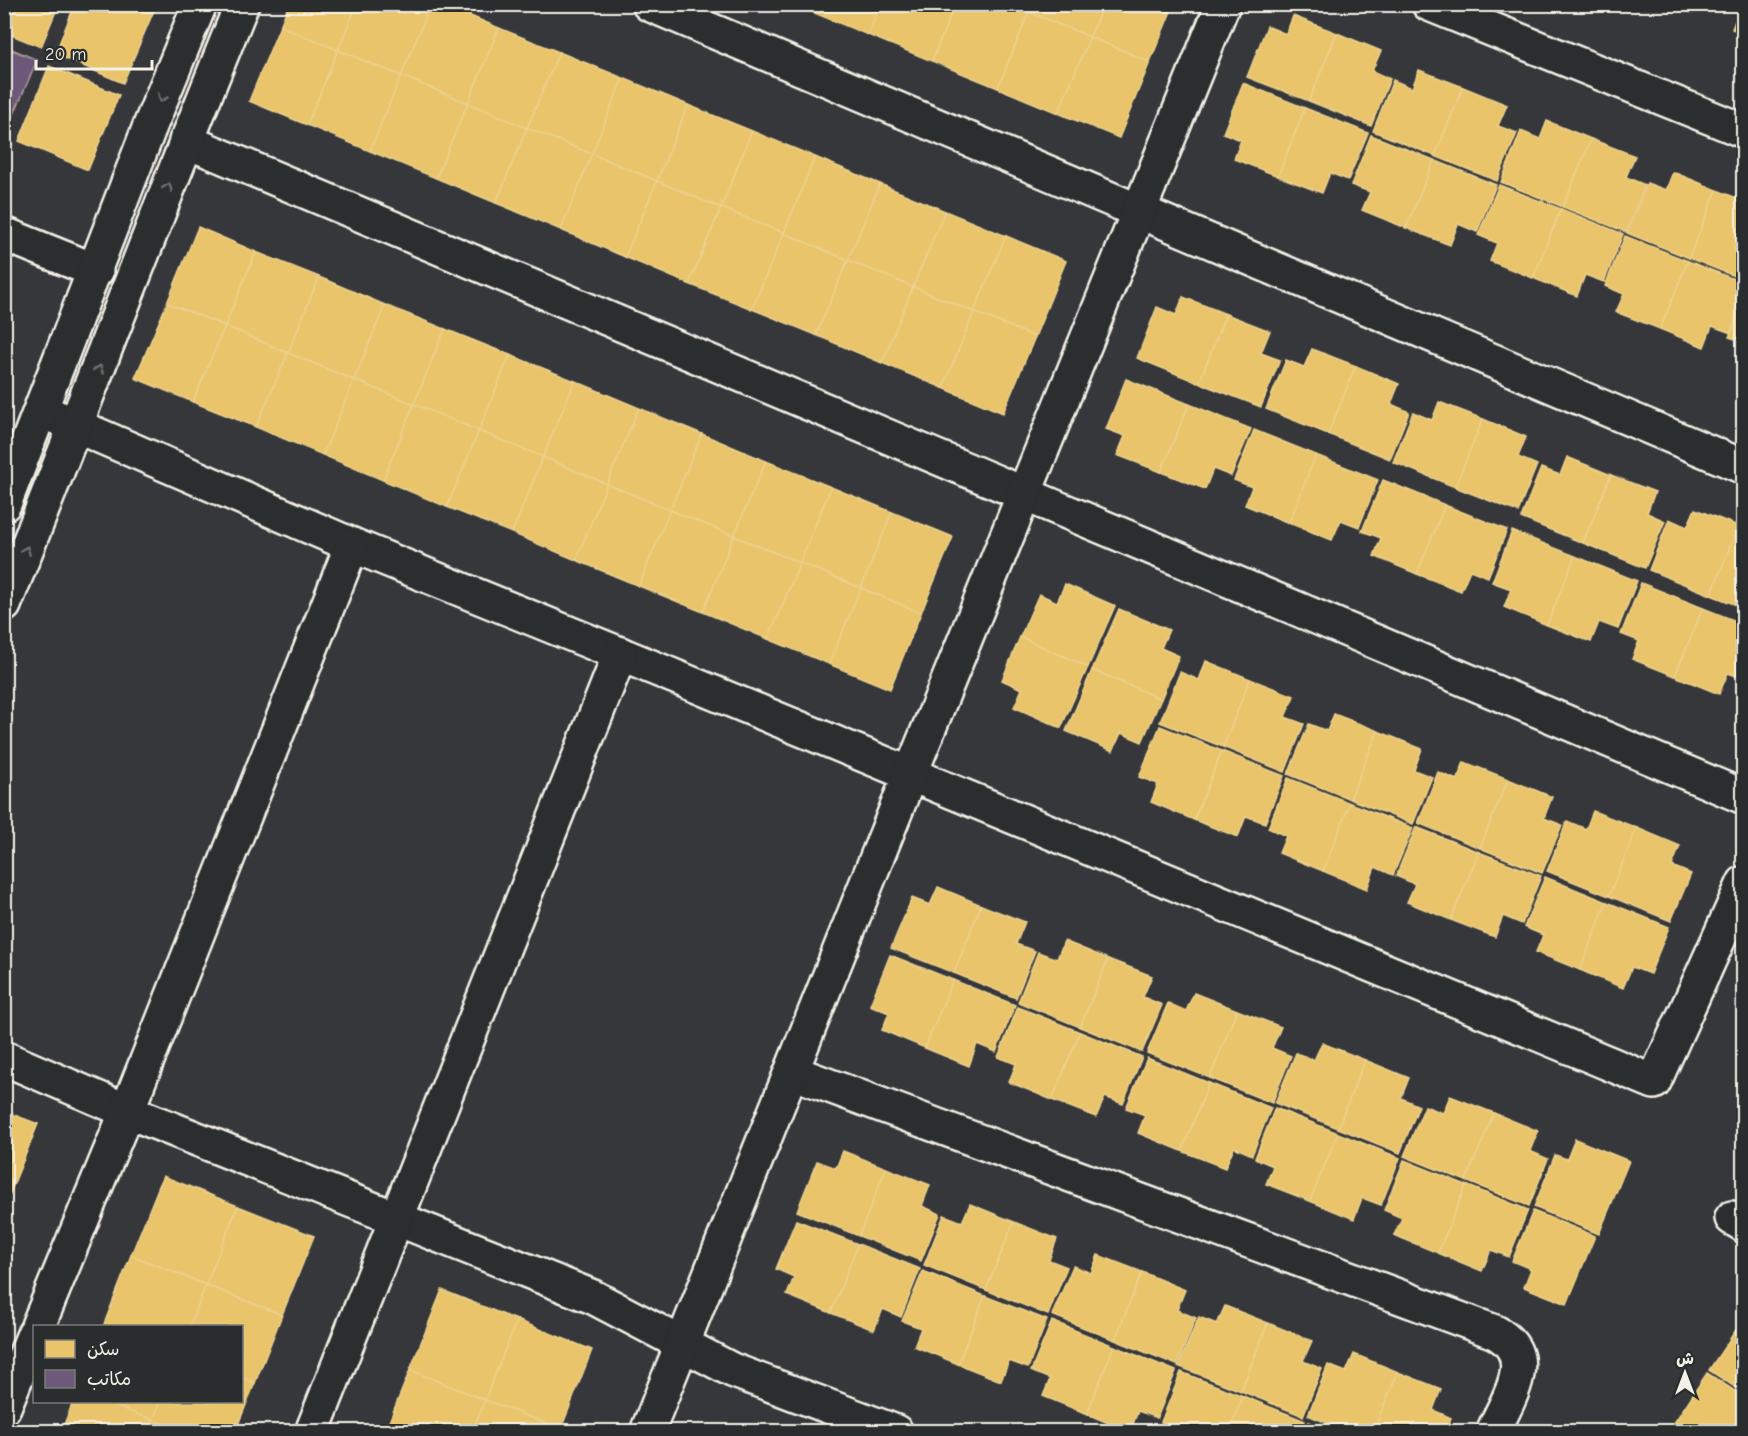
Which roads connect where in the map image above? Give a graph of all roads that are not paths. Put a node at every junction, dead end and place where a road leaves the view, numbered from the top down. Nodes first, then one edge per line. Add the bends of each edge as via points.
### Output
1 (200, 4) edge
2 (242, 4) edge
3 (649, 4) edge
4 (1223, 4) edge
5 (1429, 4) edge
6 (1743, 131) edge
7 (186, 141) junction
8 (1139, 211) junction
9 (4, 234) edge
10 (96, 271) junction
11 (42, 411) junction
12 (77, 426) junction
13 (1743, 467) edge
14 (1024, 493) junction
15 (4, 504) edge
16 (352, 546) junction
17 (4, 604) edge
18 (620, 654) junction
19 (910, 775) junction
20 (1743, 797) edge
21 (1743, 883) edge
22 (4, 1058) edge
23 (792, 1072) junction
24 (127, 1111) junction
25 (397, 1218) junction
26 (38, 1325) edge
27 (33, 1336) edge
28 (683, 1344) junction
29 (4, 1407) edge
30 (312, 1431) edge
31 (647, 1431) edge
32 (896, 1431) edge
33 (1493, 1431) edge

1 -> 10 street
2 - 7 street
3 - 8 street
4 - 8 street
5 - 6 street
12 -> 7 street
7 - 14 street
8 - 13 street
8 - 14 street
9 - 10 street
10 - 11 street
11 - 12 street
11 - 15 street
12 - 16 street
17 -> 12 street
14 - 19 street
14 - 20 street
16 - 18 street
16 - 24 street
18 - 19 street
18 - 25 street
19 - 21 street via 1654,1082
19 - 23 street
22 - 24 street
23 - 28 street
23 - 33 street via 1495,1332 1513,1347 1519,1370
24 - 25 street
24 - 26 street
25 - 28 street via 593,1297
25 - 30 street
27 - 29 street
28 - 31 street
28 - 32 street via 740,1373

